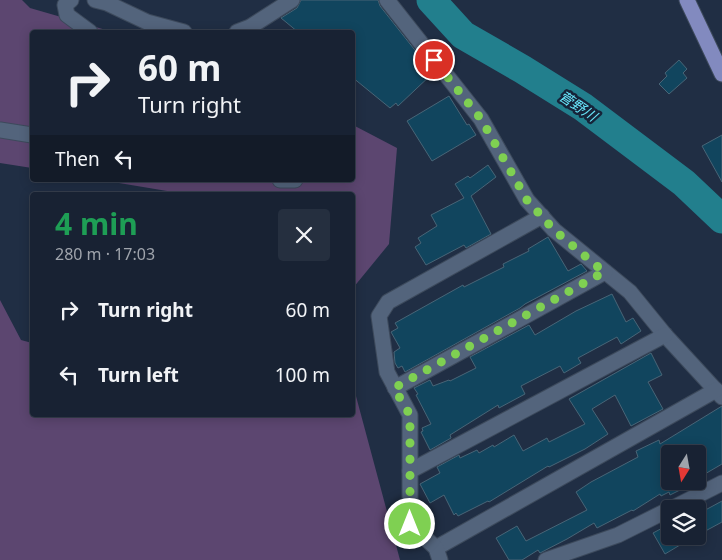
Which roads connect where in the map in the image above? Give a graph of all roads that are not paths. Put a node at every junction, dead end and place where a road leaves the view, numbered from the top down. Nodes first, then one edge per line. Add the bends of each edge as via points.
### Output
1 (71, 0) edge
2 (94, 0) edge
3 (292, 0) edge
4 (387, 0) edge
5 (687, 0) edge
6 (87, 30) edge
7 (177, 30) edge
8 (242, 30) edge
9 (722, 74) edge
10 (0, 130) edge
11 (30, 136) edge
12 (542, 216) junction
13 (604, 272) junction
14 (665, 335) junction
15 (394, 388) junction
16 (719, 394) edge
17 (410, 471) junction
18 (722, 483) edge
19 (688, 500) edge
20 (661, 514) edge
21 (438, 554) edge
22 (546, 560) edge

1 - 6 street via 65,5 67,15
2 - 7 street via 147,22
3 - 8 street
4 - 12 street via 481,119 527,200
5 - 9 main road
10 - 11 street
12 - 13 street
12 - 15 street via 388,302 378,316 387,372
13 - 14 street via 630,292
13 - 15 street
14 - 16 street
14 - 17 street
15 - 17 street via 410,415
16 - 21 street
17 - 21 street via 410,524
18 - 19 street
20 - 22 street via 618,535

